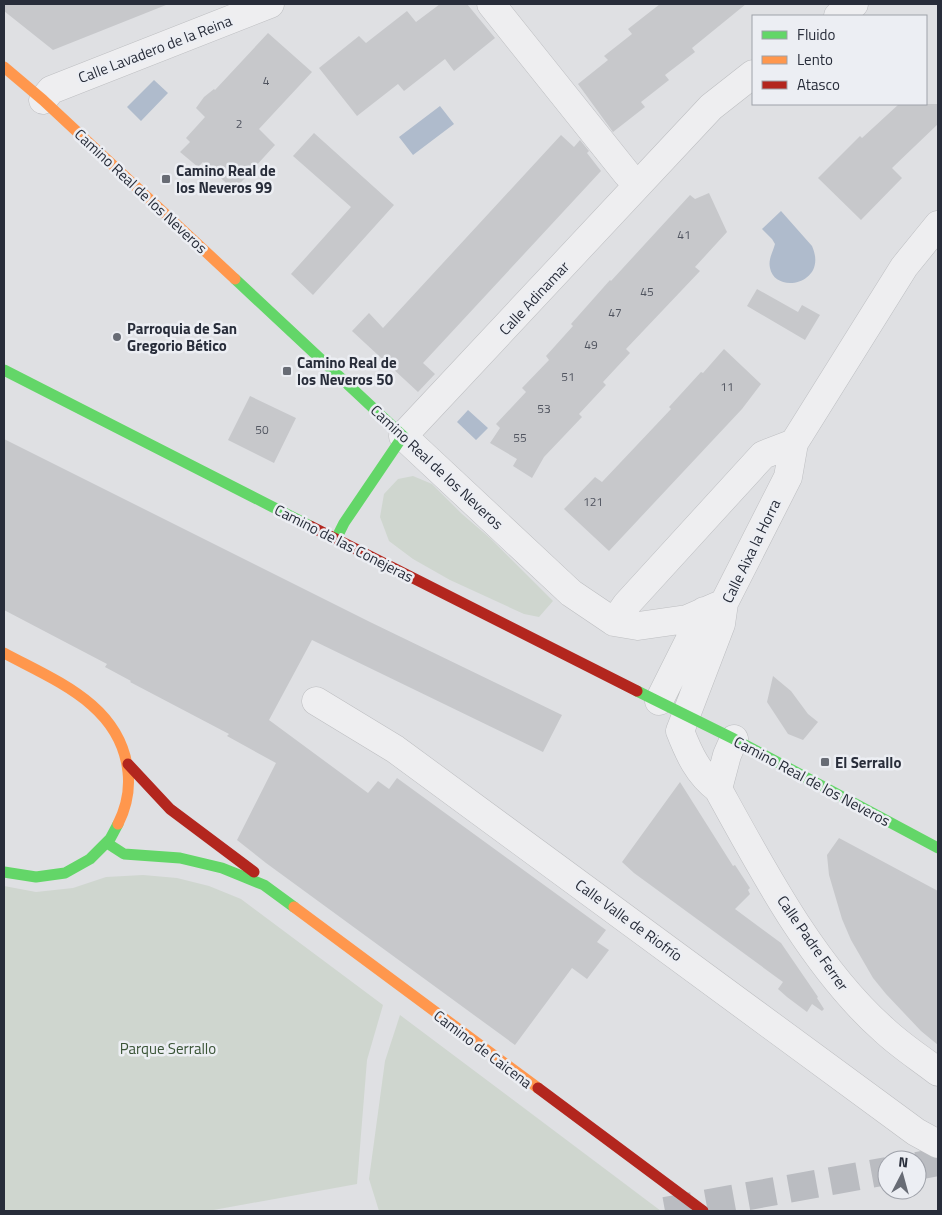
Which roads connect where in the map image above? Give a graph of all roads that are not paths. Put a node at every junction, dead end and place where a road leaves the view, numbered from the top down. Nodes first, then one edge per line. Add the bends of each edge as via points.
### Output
1 (270, 4) edge
2 (491, 4) edge
3 (854, 4) edge
4 (839, 15) edge
5 (4, 68) edge
6 (752, 75) edge
7 (43, 100) junction
8 (626, 174) dead end
9 (938, 225) edge
10 (4, 370) edge
11 (403, 436) junction
12 (794, 443) junction
13 (336, 539) junction
14 (714, 607) junction
15 (614, 622) junction
16 (4, 653) edge
17 (659, 701) junction
18 (316, 702) dead end
19 (685, 715) junction
20 (734, 739) junction
21 (128, 764) junction
22 (718, 789) junction
23 (153, 806) dead end
24 (170, 809) junction
25 (108, 843) junction
26 (938, 848) edge
27 (4, 872) edge
28 (264, 885) junction
29 (938, 1072) edge
30 (938, 1144) edge
31 (703, 1211) edge

1 - 7 street, Calle Lavadero de la Reina via 51,90
2 - 8 street
3 - 4 street
5 - 7 street, Camino Real de los Neveros
6 - 11 street, Calle Adinamar via 711,107
7 - 11 street, Camino Real de los Neveros
9 - 12 street, Calle Aixa la Horra via 904,267
10 - 13 street, Camino de las Conejeras
11 - 13 street, Calle Adinamar
11 - 15 street, Camino Real de los Neveros via 571,593
12 - 14 street, Calle Aixa la Horra via 788,477
12 - 15 street via 763,455 626,604
13 - 17 street, Camino de las Conejeras
14 - 15 street, Camino Real de los Neveros via 688,619 638,626
14 - 17 street, Calle Aixa la Horra
14 - 19 street, Calle Aixa la Horra via 721,624
16 - 21 street via 96,709 113,727
17 - 19 street, Camino de las Conejeras
18 - 30 street, Calle Valle de Riofrío via 395,749 916,1132
19 - 20 street, Camino Real de los Neveros
19 - 22 street, Calle Padre Ferrer via 680,731 688,751 706,780
20 - 22 street via 726,755
20 - 26 street, Camino Real de los Neveros
21 - 24 street, Camino de Caicena
21 - 25 street via 132,804
22 - 29 street, Calle Padre Ferrer via 783,903 818,956 884,1030
23 - 24 street, Camino de Caicena
24 - 28 street, Camino de Caicena via 193,832 252,869
25 - 27 street via 89,860 57,875 32,878
25 - 28 street, Camino de Caicena via 124,854 182,855
28 - 31 street, Camino de Caicena

